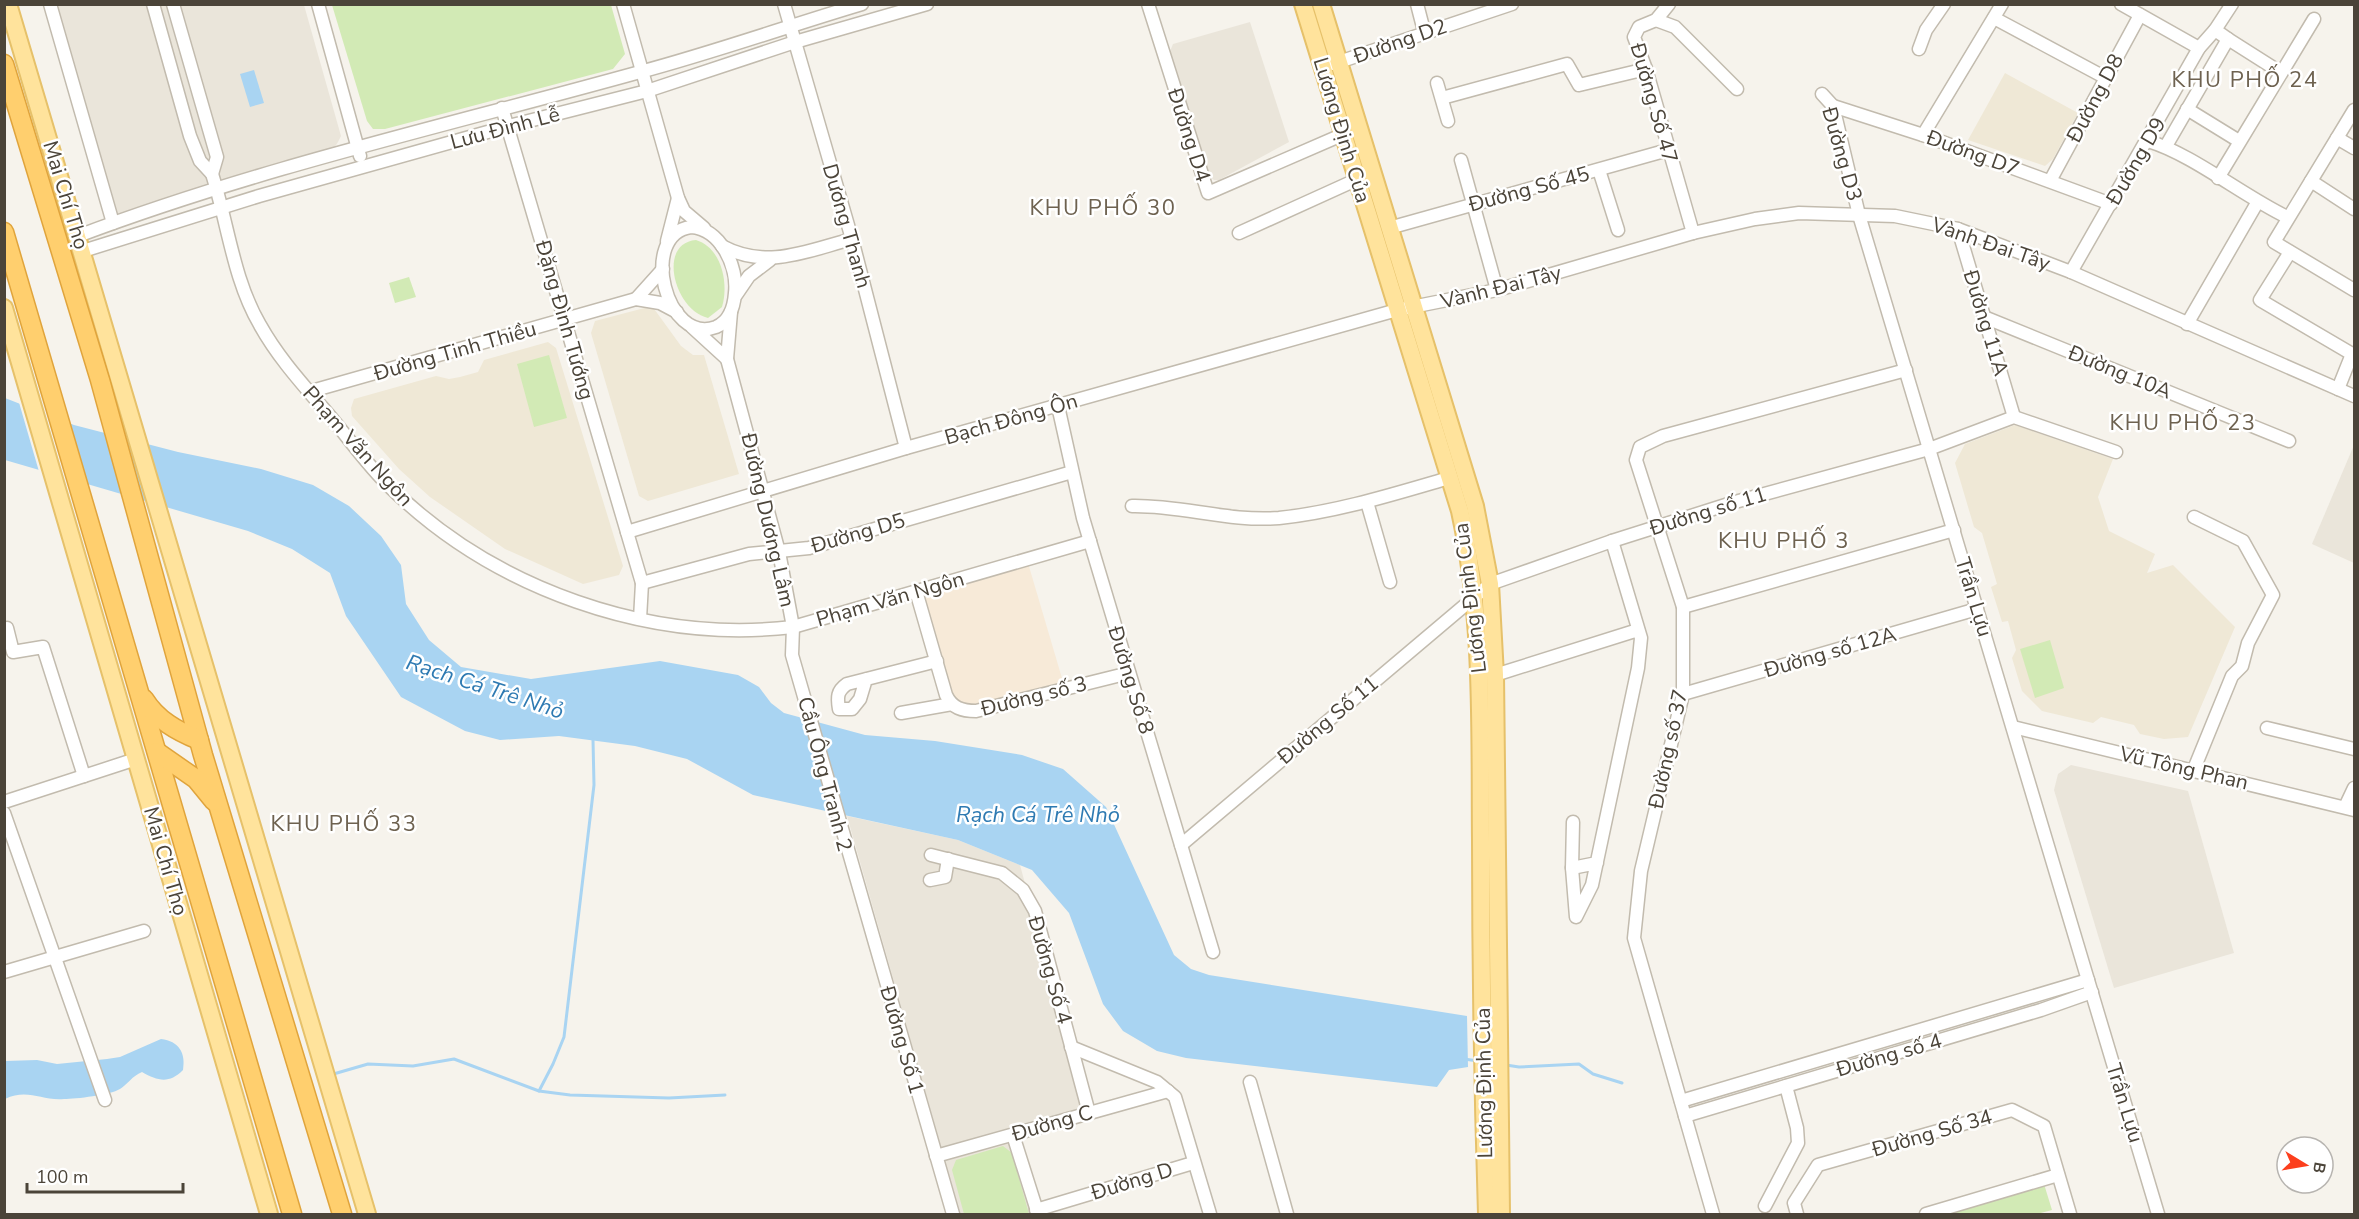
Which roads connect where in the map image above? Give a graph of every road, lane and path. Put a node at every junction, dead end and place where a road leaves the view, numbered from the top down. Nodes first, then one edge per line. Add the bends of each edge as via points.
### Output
1 (8, 4) edge
2 (50, 4) edge
3 (153, 4) edge
4 (173, 4) edge
5 (318, 4) edge
6 (623, 4) edge
7 (784, 4) edge
8 (862, 4) edge
9 (927, 4) edge
10 (1148, 4) edge
11 (1303, 4) edge
12 (1321, 4) edge
13 (1417, 4) edge
14 (1512, 4) edge
15 (1669, 4) edge
16 (1944, 4) edge
17 (2002, 4) edge
18 (2121, 4) edge
19 (2232, 5) edge
20 (2140, 15) junction
21 (1994, 18) junction
22 (2314, 19) dead end
23 (1656, 20) junction
24 (790, 25) junction
25 (2215, 30) junction
26 (1424, 31) junction
27 (2228, 39) junction
28 (795, 42) junction
29 (2199, 48) junction
30 (1919, 49) dead end
31 (4, 64) edge
32 (1331, 64) junction
33 (1646, 69) junction
34 (642, 72) junction
35 (2280, 72) junction
36 (2106, 78) junction
37 (196, 83) junction
38 (1437, 83) dead end
39 (177, 89) junction
40 (1737, 89) dead end
41 (647, 92) junction
42 (1822, 94) dead end
43 (1442, 98) junction
44 (1833, 106) junction
45 (502, 108) junction
46 (2187, 109) junction
47 (2355, 110) edge
48 (1448, 121) dead end
49 (509, 126) junction
50 (209, 130) junction
51 (1344, 134) junction
52 (190, 135) junction
53 (1923, 135) junction
54 (2337, 138) junction
55 (2148, 141) junction
56 (2239, 141) junction
57 (2166, 146) junction
58 (2355, 148) edge
59 (358, 150) junction
60 (1668, 150) junction
61 (1461, 160) dead end
62 (363, 167) junction
63 (1599, 170) junction
64 (212, 174) junction
65 (2218, 178) junction
66 (1358, 179) junction
67 (2050, 181) junction
68 (2311, 181) junction
69 (217, 190) junction
70 (678, 198) junction
71 (1473, 203) junction
72 (2257, 203) junction
73 (2111, 204) junction
74 (220, 209) junction
75 (2355, 209) edge
76 (1859, 215) junction
77 (2287, 217) junction
78 (113, 223) junction
79 (1389, 228) junction
80 (1958, 229) junction
81 (1618, 230) dead end
82 (4, 232) edge
83 (709, 233) junction
84 (1239, 233) dead end
85 (1693, 234) junction
86 (852, 239) junction
87 (80, 244) junction
88 (722, 246) junction
89 (666, 247) junction
90 (2290, 252) junction
91 (770, 260) junction
92 (663, 269) junction
93 (2071, 272) junction
94 (1497, 290) junction
95 (2355, 290) edge
96 (735, 297) junction
97 (636, 299) junction
98 (4, 308) edge
99 (1414, 308) junction
100 (1397, 310) junction
101 (677, 312) junction
102 (731, 312) junction
103 (1984, 317) junction
104 (565, 319) junction
105 (687, 322) junction
106 (2187, 324) junction
107 (727, 359) junction
108 (1906, 370) junction
109 (2338, 389) junction
110 (308, 392) junction
111 (2355, 396) edge
112 (1058, 406) junction
113 (2014, 417) junction
114 (2289, 441) dead end
115 (906, 448) junction
116 (1929, 449) junction
117 (2116, 452) dead end
118 (1072, 471) junction
119 (1449, 478) junction
120 (763, 491) junction
121 (1367, 502) junction
122 (1132, 506) dead end
123 (2194, 517) dead end
124 (1657, 526) junction
125 (1954, 530) junction
126 (627, 532) junction
127 (1090, 541) junction
128 (1612, 541) junction
129 (780, 552) junction
130 (1390, 582) dead end
131 (642, 583) junction
132 (1490, 584) junction
133 (915, 591) junction
134 (1474, 596) junction
135 (1683, 607) junction
136 (1977, 609) junction
137 (640, 619) junction
138 (793, 627) junction
139 (7, 628) dead end
140 (1638, 630) junction
141 (937, 661) junction
142 (1129, 673) junction
143 (1495, 675) junction
144 (866, 679) dead end
145 (800, 682) joint
146 (137, 688) junction
147 (1683, 694) junction
148 (952, 704) junction
149 (901, 713) dead end
150 (2013, 728) junction
151 (2267, 728) dead end
152 (223, 733) junction
153 (199, 740) junction
154 (2355, 749) edge
155 (157, 752) junction
156 (136, 759) junction
157 (2193, 769) junction
158 (84, 776) junction
159 (2355, 788) edge
160 (4, 802) edge
161 (2350, 809) edge
162 (221, 811) junction
163 (4, 813) edge
164 (1573, 822) dead end
165 (1181, 845) junction
166 (931, 855) dead end
167 (948, 859) junction
168 (1597, 863) junction
169 (850, 866) joint
170 (1572, 868) junction
171 (930, 880) dead end
172 (144, 932) dead end
173 (1213, 952) dead end
174 (55, 956) junction
175 (1490, 957) junction
176 (4, 972) edge
177 (2088, 980) junction
178 (2092, 992) junction
179 (1071, 1047) junction
180 (1250, 1083) dead end
181 (1786, 1086) junction
182 (1168, 1091) junction
183 (105, 1100) dead end
184 (1681, 1101) junction
185 (1089, 1113) junction
186 (1685, 1116) junction
187 (1492, 1124) junction
188 (1013, 1135) junction
189 (936, 1155) junction
190 (1193, 1162) junction
191 (2058, 1174) junction
192 (1765, 1206) dead end
193 (1037, 1212) edge
194 (2066, 1213) edge
195 (268, 1215) edge
196 (292, 1215) edge
197 (342, 1215) edge
198 (368, 1215) edge
199 (953, 1215) edge
200 (1210, 1215) edge
201 (1287, 1215) edge
202 (1487, 1215) edge
203 (1501, 1215) edge
204 (1713, 1215) edge
205 (1797, 1215) edge
206 (1926, 1215) edge
207 (2158, 1215) edge

1 - 87 main road, Mai Chí Thọ
2 - 78 street
3 - 39 street
4 - 37 street
5 - 59 street
6 - 34 street
7 - 24 street, Dương Thanh
8 - 24 street, Lưu Đình Lễ
9 - 28 street, Lưu Đình Lễ
10 - 51 street, Đường D4 via 1208,193
11 - 32 main road, Lương Định Của
12 - 32 main road, Lương Định Của
13 - 26 street
14 - 26 street, Đường D2
15 - 23 street
16 - 30 street via 1926,30
17 - 21 street
18 - 20 street
19 - 25 street, Đường D9
20 - 29 street
20 - 36 street, Đường D8
21 - 36 street
21 - 53 street
22 - 35 street
23 - 33 street, Đường Số 47 via 1634,31
23 - 40 street, Đường Số 47 via 1675,27
24 - 28 street, Dương Thanh
24 - 34 street, Lưu Đình Lễ
25 - 27 street
25 - 29 street, Đường D9
26 - 32 street, Đường D2
27 - 35 street
27 - 46 street
28 - 41 street, Lưu Đình Lễ
28 - 86 street, Dương Thanh
29 - 55 street, Đường D9
31 - 153 highway, Mai Chí Thọ via 100,380
32 - 51 main road, Lương Định Của
32 - 79 main road, Lương Định Của
33 - 43 street via 1579,85 1567,64
33 - 60 street, Đường Số 47
34 - 41 street
34 - 45 street, Lưu Đình Lễ
35 - 56 street
36 - 67 street, Đường D8
37 - 39 street
37 - 50 street
38 - 43 street
39 - 52 street
41 - 49 street, Lưu Đình Lễ
41 - 70 street
42 - 44 street, Đường D3
43 - 48 street
44 - 53 street, Đường D7
44 - 76 street, Đường D3
45 - 49 street, Đặng Đình Tướng
45 - 59 street, Lưu Đình Lễ
46 - 56 street
46 - 57 street
47 - 54 street
49 - 62 street, Lưu Đình Lễ
49 - 104 street, Đặng Đình Tướng
50 - 52 street
50 - 64 street via 217,157
51 - 66 main road, Lương Định Của
52 - 64 street via 200,161
53 - 67 street, Đường D7
54 - 58 street
54 - 68 street
55 - 57 street
55 - 73 street, Đường D9
56 - 65 street
57 - 65 street
59 - 62 street
59 - 69 street, Lưu Đình Lễ
60 - 63 street, Đường Số 45
60 - 85 street, Đường Số 47
61 - 71 street
62 - 74 street, Lưu Đình Lễ
63 - 71 street, Đường Số 45
63 - 81 street
64 - 69 street, Phạm Văn Ngôn
65 - 72 street
66 - 84 street
66 - 100 main road, Lương Định Của
67 - 73 street, Đường D7
68 - 75 street
68 - 77 street
69 - 74 street, Phạm Văn Ngôn
69 - 78 street, Lưu Đình Lễ
70 - 83 street via 684,211
70 - 89 street
71 - 79 street, Đường Số 45
71 - 94 street
72 - 77 street
72 - 106 street
73 - 93 street, Đường D9
74 - 87 street, Lưu Đình Lễ
74 - 110 street, Phạm Văn Ngôn via 244,290 259,323
76 - 80 street, Vành Đai Tây via 1918,220
76 - 85 street, Vành Đai Tây via 1777,215
76 - 108 street, Trần Lựu
77 - 90 street via 2274,242
78 - 87 street, Lưu Đình Lễ
79 - 99 main road, Lương Định Của
80 - 93 street, Vành Đai Tây
80 - 103 street, Đường 11A
82 - 146 highway, Mai Chí Thọ
83 - 88 street
83 - 89 street via 696,227 683,228
85 - 94 street, Vành Đai Tây
86 - 91 street
86 - 115 street, Dương Thanh
87 - 152 main road, Mai Chí Thọ
88 - 91 street via 738,254
88 - 96 street via 733,271
89 - 92 street
90 - 95 street
90 - 109 street via 2260,300 2352,354
91 - 96 street via 749,276
92 - 97 street
92 - 101 street via 667,297
93 - 106 street, Vành Đai Tây
94 - 99 street, Vành Đai Tây
96 - 102 street
97 - 101 street, Đường Tinh Thiều via 660,303
97 - 104 street, Đường Tinh Thiều
98 - 156 main road, Mai Chí Thọ
99 - 100 street, Vành Đai Tây
99 - 132 main road, Lương Định Của via 1474,506
100 - 112 street, Bạch Đông Ôn
100 - 119 main road, Lương Định Của
101 - 105 street
102 - 105 street via 721,324 708,329
102 - 107 street, Đường Dương Lâm
103 - 113 street, Đường 11A
103 - 114 street, Đường 10A
104 - 110 street, Đường Tinh Thiều
104 - 126 street, Đặng Đình Tướng
105 - 107 street
106 - 109 street, Vành Đai Tây
107 - 120 street, Đường Dương Lâm
108 - 116 street, Trần Lựu
108 - 124 street, Đường số 37 via 1663,436 1640,447 1636,460
109 - 111 street, Vành Đai Tây
110 - 137 street, Phạm Văn Ngôn via 390,487 450,536 506,570 562,597
112 - 115 street, Bạch Đông Ôn
112 - 118 street, Đường Số 8
113 - 116 street
113 - 117 street
115 - 120 street, Bạch Đông Ôn
116 - 124 street, Đường số 11
116 - 125 street, Trần Lựu
118 - 127 street, Đường Số 8
118 - 129 street, Đường D5 via 809,548
119 - 121 street
119 - 134 main road, Lương Định Của via 1469,554
120 - 126 street, Bạch Đông Ôn
120 - 129 street, Đường Dương Lâm
121 - 122 street via 1278,518
121 - 130 street
123 - 157 street via 2242,541 2272,595
124 - 128 street, Đường số 11
124 - 135 street, Đường số 37
125 - 135 street
125 - 136 street, Trần Lựu
126 - 131 street, Đặng Đình Tướng
127 - 133 street, Phạm Văn Ngôn
127 - 142 street, Đường Số 8
128 - 132 street, Đường số 11
128 - 140 street
129 - 131 street, Đường D5 via 749,554
129 - 138 street, Đường Dương Lâm
131 - 137 street, Đặng Đình Tướng
132 - 134 street, Đường Số 11
132 - 143 main road, Lương Định Của
133 - 138 street, Phạm Văn Ngôn
133 - 141 street, Đường số 3
134 - 165 street, Đường Số 11
134 - 175 main road, Lương Định Của
135 - 147 street, Đường số 37
136 - 147 street, Đường số 12A
136 - 150 street, Trần Lựu
137 - 138 street, Phạm Văn Ngôn via 670,626 742,632
138 - 145 street, Đường Dương Lâm via 792,655
139 - 158 street via 13,652 43,647
140 - 143 street
140 - 168 street via 1638,668
141 - 144 street
141 - 148 street, Đường số 3
142 - 148 street, Đường số 3 via 976,711 963,711
142 - 165 street, Đường Số 8
143 - 175 main road, Lương Định Của
145 - 169 street, Cầu Ông Tranh 2
146 - 153 highway via 156,716
146 - 155 highway, Mai Chí Thọ
147 - 184 street, Đường số 37 via 1641,871 1634,938
148 - 149 street
150 - 157 street, Vũ Tông Phan
150 - 177 street, Trần Lựu
151 - 154 street
152 - 153 main road
152 - 198 main road
153 - 155 highway
153 - 162 highway
155 - 156 main road
155 - 162 highway via 196,779
155 - 196 highway, Mai Chí Thọ
156 - 158 street
156 - 195 main road, Mai Chí Thọ
157 - 161 street, Vũ Tông Phan
158 - 160 street
159 - 161 street
162 - 197 highway
163 - 174 street
164 - 170 street
165 - 173 street, Đường Số 8
166 - 167 street, Đường Số 4
167 - 171 street via 945,877
167 - 179 street, Đường Số 4 via 1002,873 1023,890 1035,911
168 - 170 street
168 - 170 street via 1577,917
169 - 189 street, Đường Số 1
172 - 174 street
174 - 176 street
174 - 183 street
175 - 187 main road, Lương Định Của
177 - 178 street, Trần Lựu
177 - 184 street, Đường số 4
178 - 181 street, Đường số 4
178 - 207 street, Trần Lựu
179 - 182 street via 1157,1082
179 - 185 street, Đường Số 4
180 - 201 street
181 - 186 street, Đường số 4
181 - 192 street via 1798,1143
182 - 185 street, Đường C
182 - 190 street via 1174,1097
184 - 186 street, Đường số 37
185 - 188 street, Đường C
186 - 204 street, Đường số 37
187 - 202 main road, Lương Định Của
187 - 203 main road, Lương Định Của
188 - 189 street, Đường C
188 - 193 street
189 - 199 street, Đường Số 1
190 - 193 street, Đường D
190 - 200 street
191 - 194 street, Đường Số 34
191 - 205 street, Đường Số 34 via 2044,1126 2012,1110 1818,1165 1794,1203
191 - 206 street

